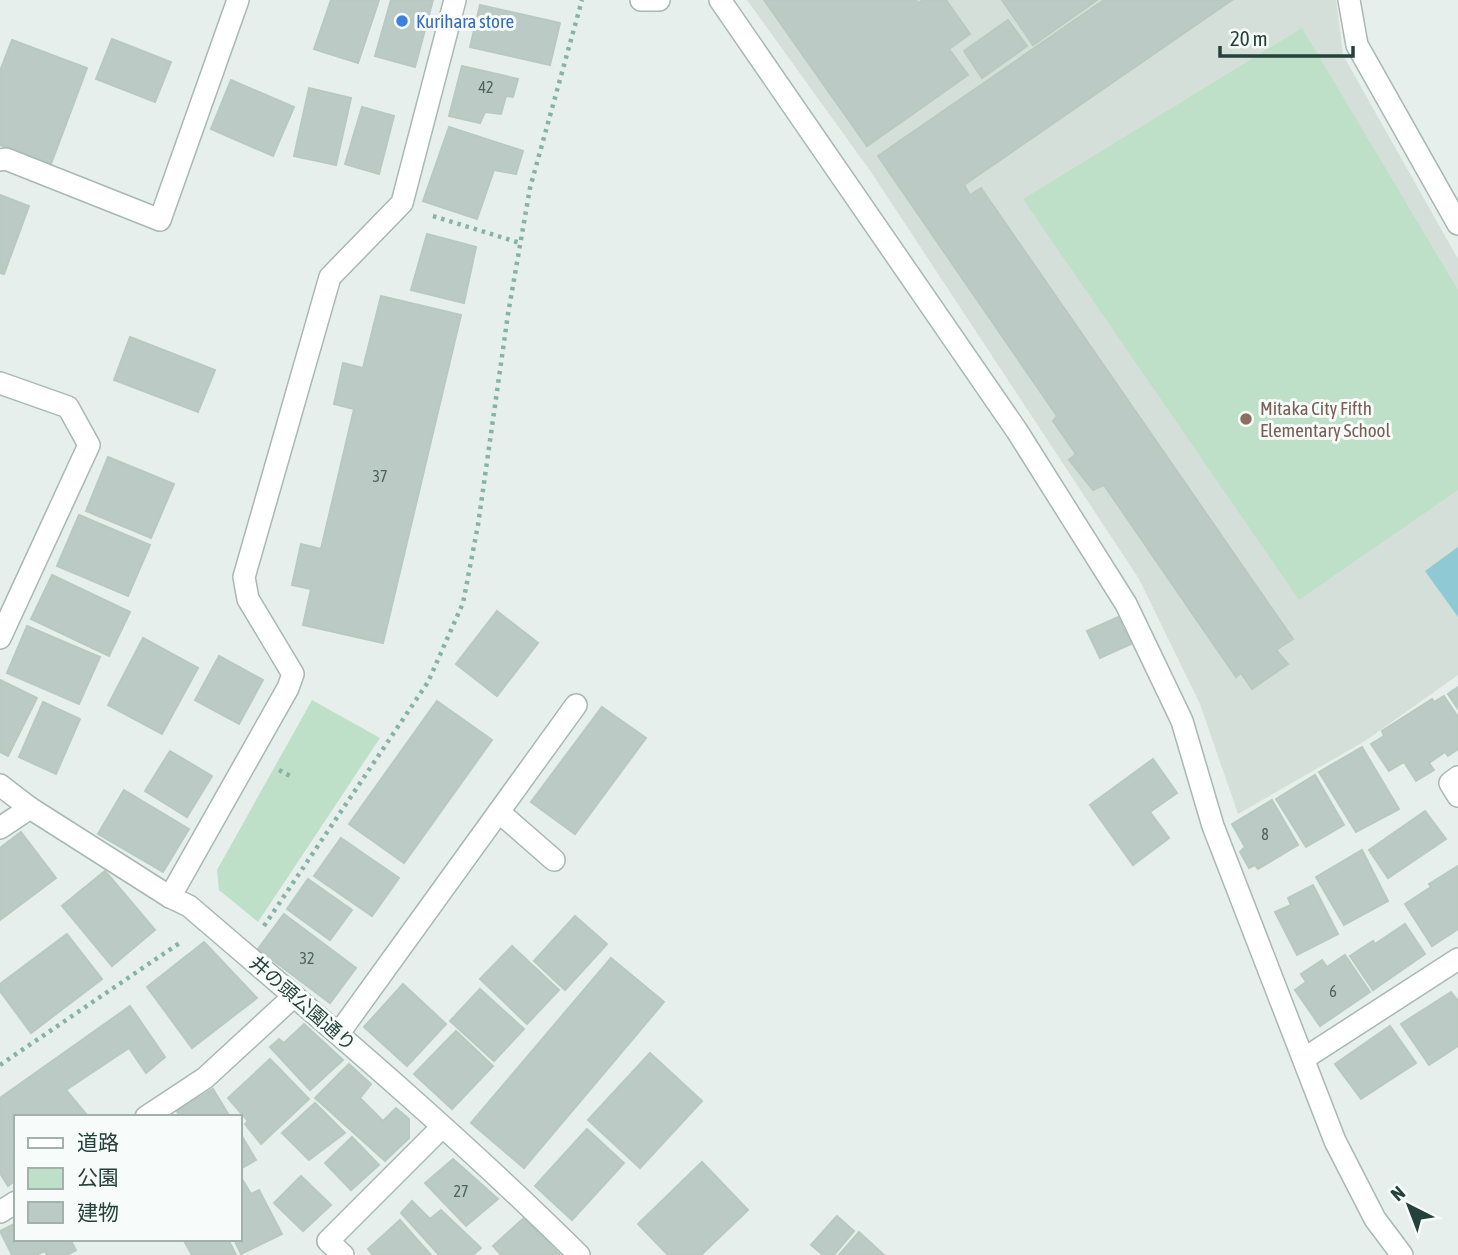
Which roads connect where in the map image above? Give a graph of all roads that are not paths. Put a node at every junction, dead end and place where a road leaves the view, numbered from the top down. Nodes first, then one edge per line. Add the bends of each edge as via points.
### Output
1 (239, 0) edge
2 (455, 0) edge
3 (640, 0) edge
4 (659, 0) edge
5 (720, 0) edge
6 (1349, 0) edge
7 (0, 160) edge
8 (1458, 224) edge
9 (0, 383) edge
10 (0, 638) edge
11 (576, 705) dead end
12 (1458, 777) edge
13 (0, 785) edge
14 (1458, 796) edge
15 (30, 808) junction
16 (499, 812) junction
17 (0, 828) edge
18 (554, 860) dead end
19 (170, 897) junction
20 (1458, 960) edge
21 (294, 996) junction
22 (339, 1033) junction
23 (1305, 1058) junction
24 (149, 1115) edge
25 (442, 1127) junction
26 (343, 1255) edge
27 (579, 1255) edge
28 (1402, 1255) edge

1 - 7 street via 160,220
2 - 19 street via 402,203 330,277 244,576 248,599 293,674
3 - 4 street
5 - 23 street via 1017,431 1126,604 1182,721 1213,826
6 - 8 street via 1357,44
9 - 10 street via 68,407 89,445
11 - 16 street
12 - 14 street via 1450,783
13 - 15 street, 井の頭公園通り
15 - 17 street
15 - 19 street, 井の頭公園通り
16 - 18 street
16 - 22 street
19 - 21 street, 井の頭公園通り via 190,906
20 - 23 street
21 - 22 street, 井の頭公園通り
21 - 24 street via 205,1078
22 - 25 street, 井の頭公園通り
23 - 28 street via 1335,1141 1359,1190
25 - 26 street via 328,1241
25 - 27 street, 井の頭公園通り

